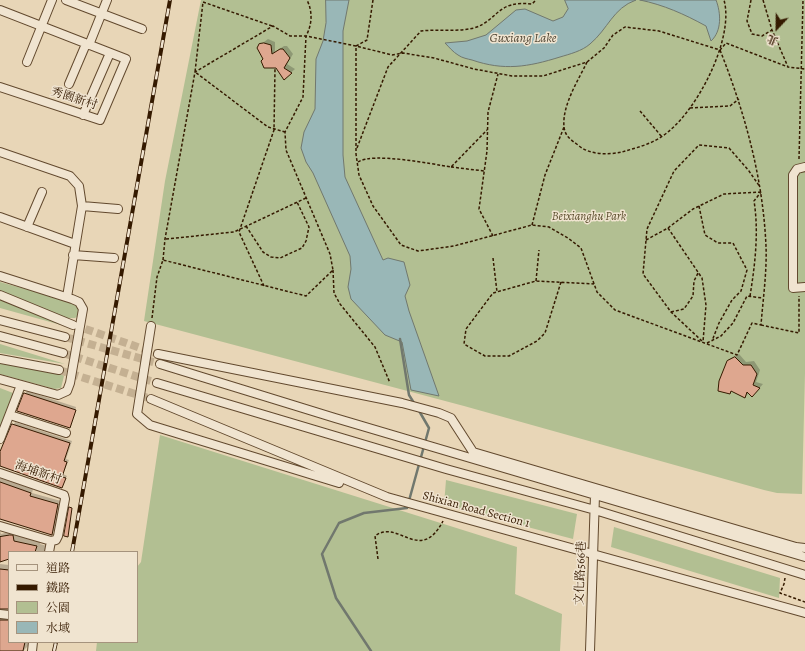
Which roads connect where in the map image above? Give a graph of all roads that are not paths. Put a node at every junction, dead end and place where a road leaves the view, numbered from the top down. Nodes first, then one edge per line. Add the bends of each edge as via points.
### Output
1 (52, 0) edge
2 (66, 0) edge
3 (107, 0) edge
4 (0, 10) edge
5 (102, 13) junction
6 (42, 26) junction
7 (142, 29) dead end
8 (87, 44) junction
9 (110, 53) junction
10 (27, 62) dead end
11 (68, 84) dead end
12 (0, 87) edge
13 (83, 115) junction
14 (0, 152) edge
15 (801, 168) edge
16 (42, 192) dead end
17 (82, 206) junction
18 (118, 209) dead end
19 (0, 217) edge
20 (26, 227) junction
21 (75, 244) junction
22 (73, 255) junction
23 (114, 258) dead end
24 (0, 276) edge
25 (802, 288) edge
26 (0, 295) edge
27 (67, 297) junction
28 (0, 320) edge
29 (73, 325) tunnel mouth
30 (151, 326) road end
31 (0, 336) edge
32 (65, 338) tunnel mouth
33 (63, 353) tunnel mouth
34 (158, 354) tunnel mouth
35 (0, 359) edge
36 (160, 364) tunnel mouth
37 (59, 370) tunnel mouth
38 (0, 379) edge
39 (157, 382) tunnel mouth
40 (21, 385) junction
41 (151, 399) tunnel mouth
42 (10, 415) junction
43 (66, 433) dead end
44 (0, 439) edge
45 (0, 473) edge
46 (378, 494) junction
47 (595, 495) junction
48 (594, 510) junction
49 (0, 526) edge
50 (51, 540) junction
51 (805, 548) edge
52 (49, 551) edge
53 (594, 554) junction
54 (805, 557) edge
55 (805, 575) edge
56 (805, 613) edge
57 (590, 651) edge

1 - 6 street
2 - 5 street
3 - 5 street
4 - 6 street
5 - 7 street
5 - 8 street
6 - 8 street
6 - 10 street
8 - 9 street
8 - 11 street
9 - 13 street
9 - 13 street, 秀園新村 via 126,59 100,120
12 - 13 street, 秀園新村
14 - 17 street via 70,176 79,186
15 - 25 street via 793,175 792,288
16 - 20 street
17 - 18 street
17 - 21 street
19 - 20 street
20 - 21 street
21 - 22 street
22 - 23 street
22 - 27 street
24 - 27 street
26 - 29 street
27 - 40 street via 79,302 83,308 67,391 58,395
28 - 32 street
30 - 46 street via 136,414 150,426
31 - 33 street
34 - 51 street via 402,403 439,413 451,418 473,452
35 - 37 street
36 - 47 street
38 - 40 street
39 - 48 street via 446,469
40 - 42 street
41 - 46 street, Shixian Road Section 1
42 - 43 street
42 - 44 street
45 - 50 street, 海埔新村 via 64,495 58,536 56,540
46 - 53 street, Shixian Road Section 1
47 - 48 street, 文化路566巷
47 - 54 street
48 - 53 street, 文化路566巷
48 - 55 street
49 - 50 street
50 - 52 street
53 - 56 street, Shixian Road Section 1
53 - 57 street, 文化路566巷

